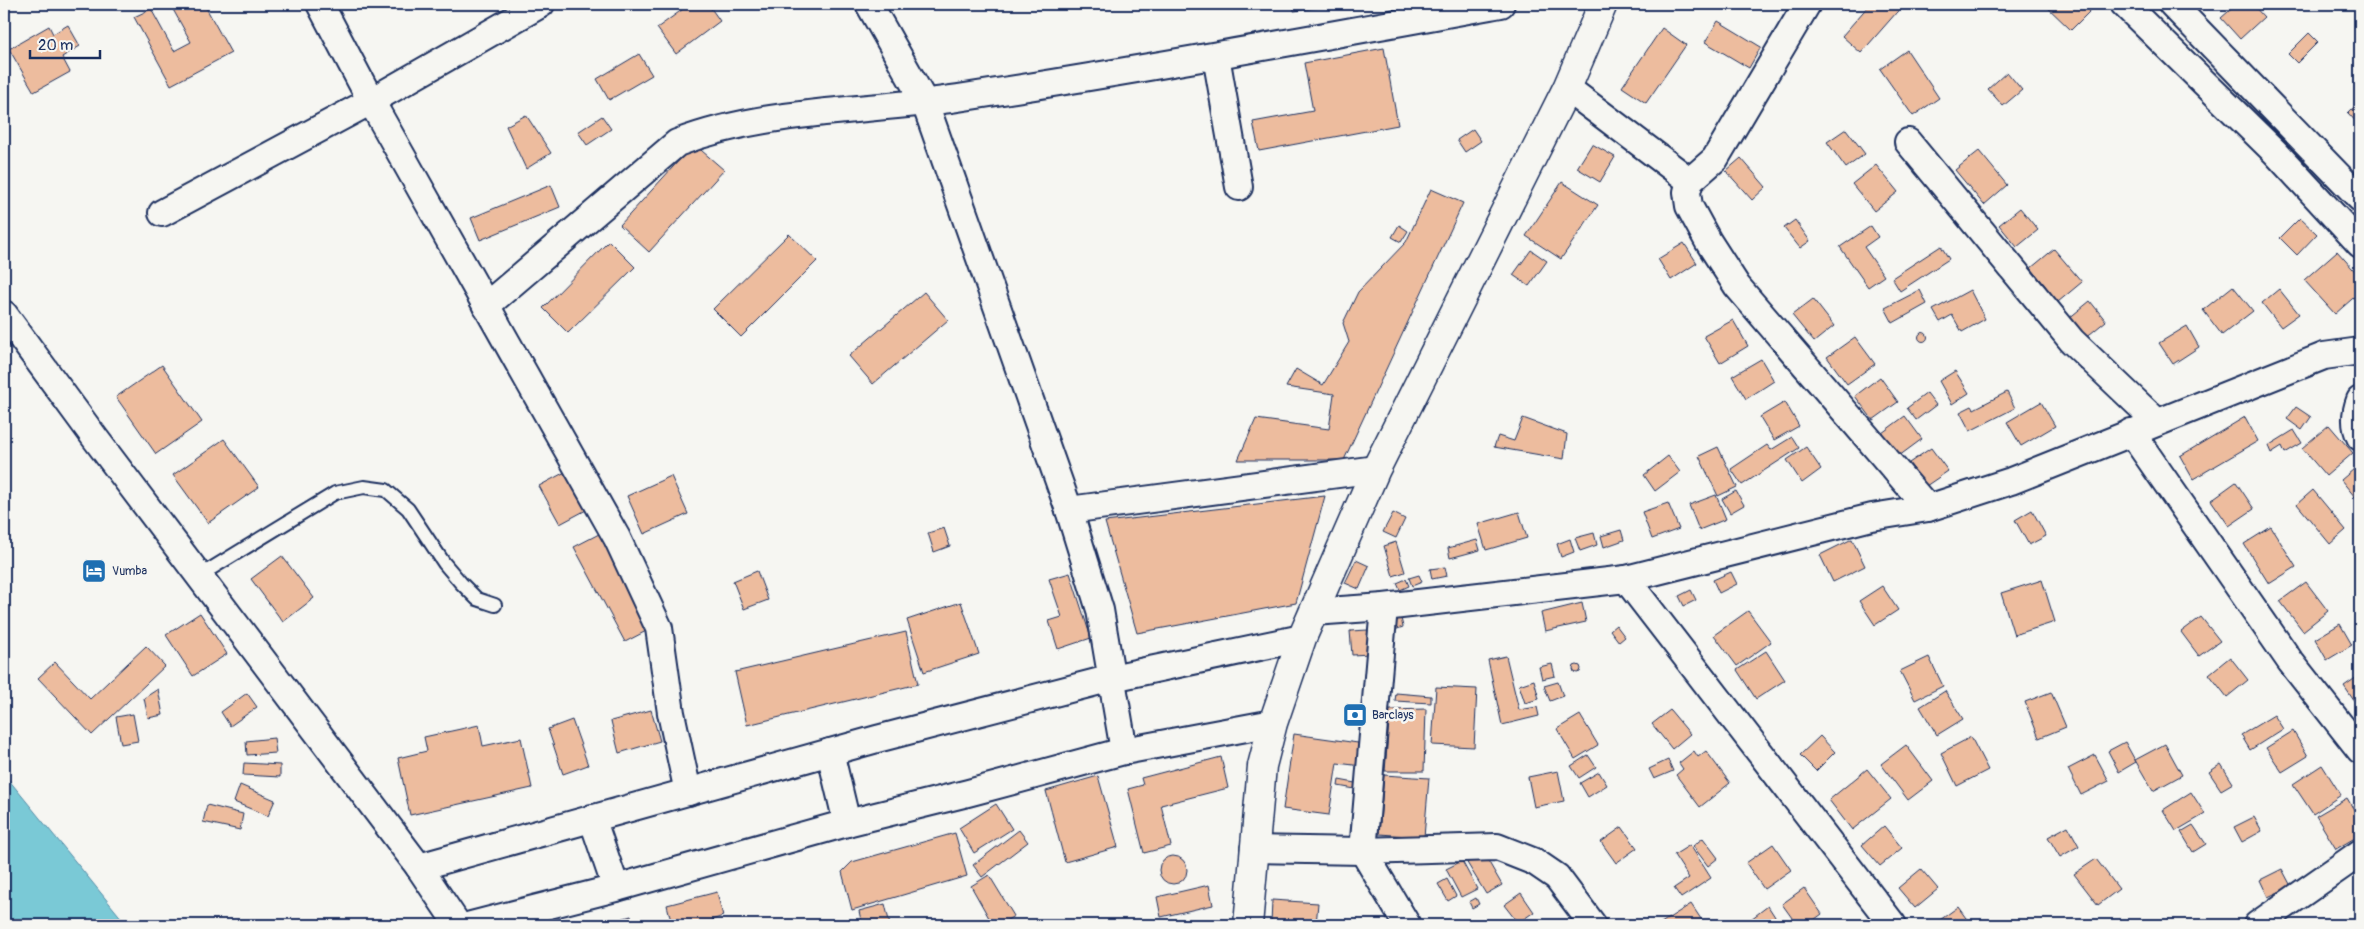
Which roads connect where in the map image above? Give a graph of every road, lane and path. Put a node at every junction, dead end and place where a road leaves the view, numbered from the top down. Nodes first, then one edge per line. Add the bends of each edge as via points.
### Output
1 (320, 4) edge
2 (541, 4) edge
3 (869, 4) edge
4 (1501, 4) edge
5 (1603, 4) edge
6 (1807, 4) edge
7 (2124, 4) edge
8 (2172, 4) edge
9 (1216, 56) junction
10 (1567, 88) junction
11 (370, 101) junction
12 (925, 103) junction
13 (1908, 142) dead end
14 (1690, 181) junction
15 (1239, 187) dead end
16 (2360, 198) edge
17 (162, 213) dead end
18 (2360, 244) edge
19 (486, 306) junction
20 (4, 314) edge
21 (2360, 351) edge
22 (2360, 400) edge
23 (2157, 422) junction
24 (2131, 432) junction
25 (2360, 437) edge
26 (1376, 469) junction
27 (1928, 508) junction
28 (1069, 510) junction
29 (199, 576) junction
30 (1626, 579) junction
31 (494, 605) dead end
32 (1384, 607) junction
33 (1313, 612) junction
34 (1302, 638) junction
35 (1112, 678) junction
36 (1273, 723) junction
37 (2360, 750) edge
38 (1124, 751) junction
39 (830, 752) junction
40 (688, 792) junction
41 (592, 818) junction
42 (847, 823) junction
43 (1254, 849) junction
44 (1363, 851) junction
45 (2360, 853) edge
46 (419, 867) junction
47 (616, 888) junction
48 (458, 925) edge
49 (471, 925) edge
50 (1248, 925) edge
51 (1407, 925) edge
52 (1593, 925) edge
53 (1893, 925) edge
54 (2257, 925) edge

1 - 11 street
2 - 11 street
3 - 12 street
4 - 9 street
5 - 10 street
6 - 14 street via 1715,159
7 - 18 street via 2275,152
8 - 16 street
9 - 12 street
9 - 15 street
10 - 14 street
10 - 26 street
11 - 17 street
11 - 19 street
12 - 19 street via 779,117 704,133 677,143
12 - 28 street
13 - 23 street via 2072,341
14 - 27 street via 1687,192 1689,206 1708,242 1738,286
19 - 40 street via 617,538 658,628 671,713
20 - 29 street
21 - 23 street via 2324,356
22 - 25 street via 2356,429
23 - 24 street
24 - 27 street via 2011,482
24 - 37 street via 2290,661
26 - 28 street
26 - 33 street
27 - 30 street via 1872,517
28 - 35 street via 1100,610
29 - 31 lane via 336,493 364,487 386,490 408,509 461,583 477,599
29 - 46 street
30 - 32 street
30 - 53 street
32 - 33 street
32 - 44 street
33 - 34 street
34 - 35 street
34 - 36 street
35 - 38 street
35 - 39 street
36 - 38 street
36 - 43 street via 1262,766
38 - 42 street
39 - 40 street
39 - 42 street
40 - 41 street
41 - 46 street
41 - 47 street
42 - 47 street
43 - 44 street
43 - 50 street
44 - 51 street
44 - 52 street via 1497,847 1535,862 1557,877
45 - 54 street
46 - 48 street
47 - 49 street

